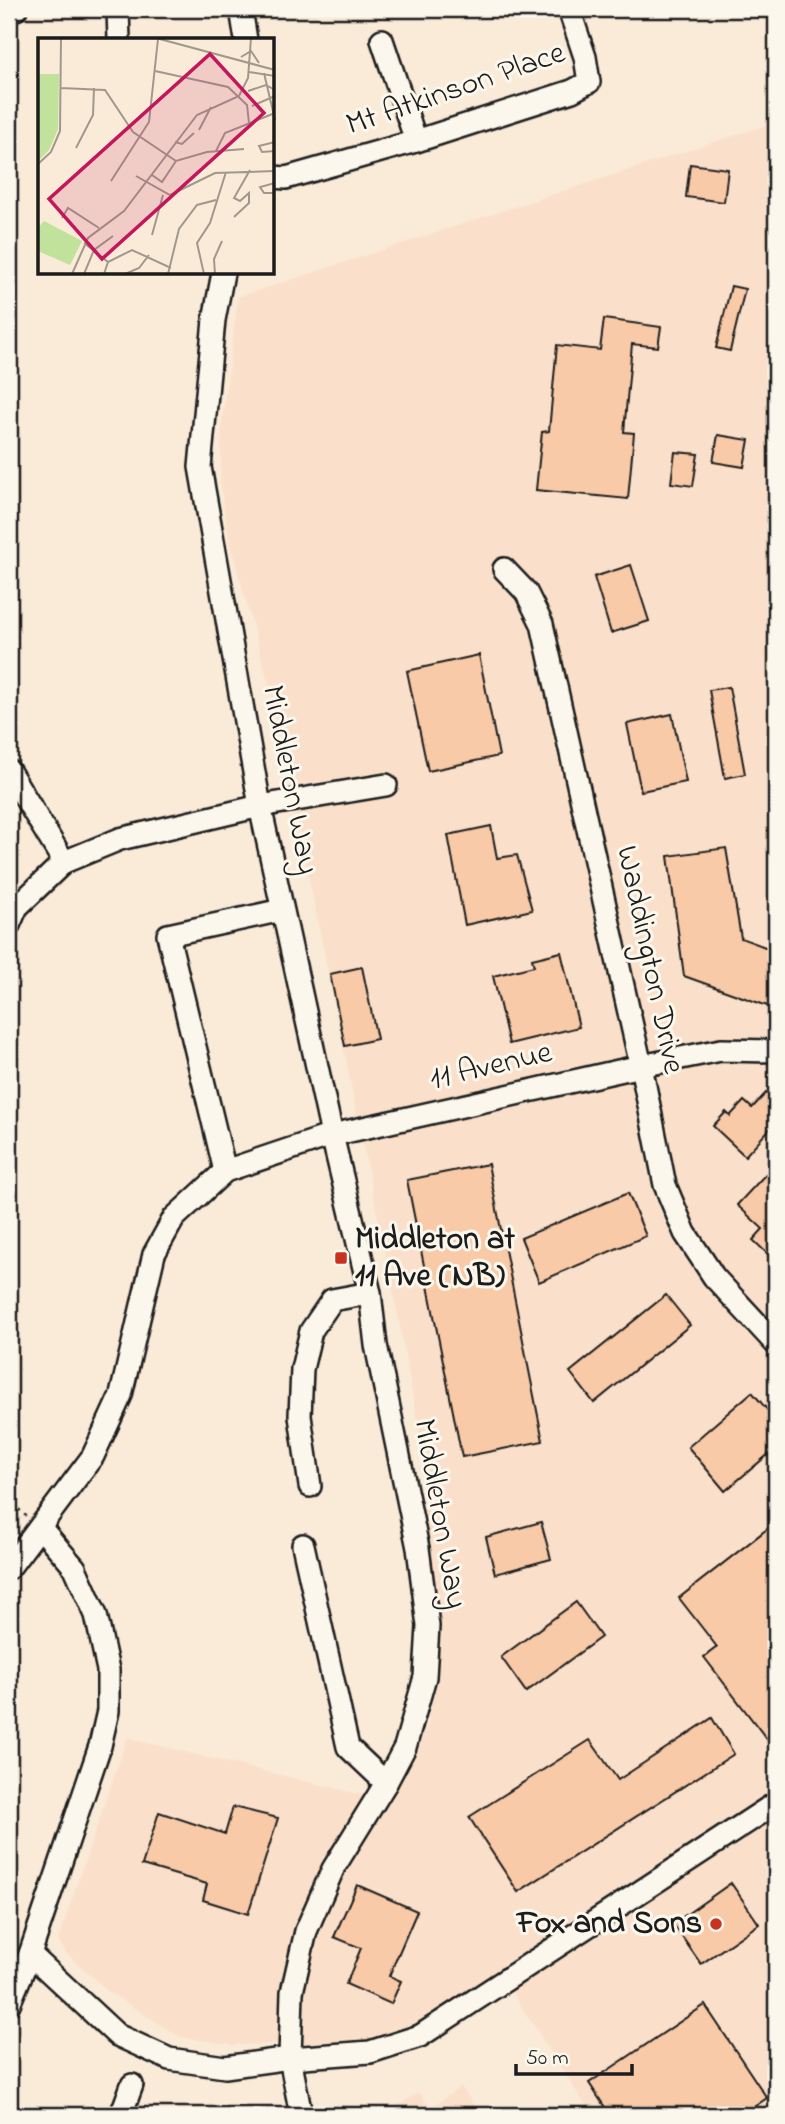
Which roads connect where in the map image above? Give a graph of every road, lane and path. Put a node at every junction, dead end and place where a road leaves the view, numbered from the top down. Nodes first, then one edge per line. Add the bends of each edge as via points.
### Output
1 (16, 9) edge
2 (118, 9) edge
3 (241, 9) edge
4 (569, 9) edge
5 (9, 10) edge
6 (119, 38) edge
7 (246, 38) edge
8 (382, 40) dead end
9 (416, 141) junction
10 (275, 177) edge
11 (223, 275) edge
12 (504, 569) dead end
13 (9, 771) edge
14 (386, 785) dead end
15 (260, 806) junction
16 (64, 862) junction
17 (282, 910) junction
18 (9, 925) edge
19 (776, 1051) edge
20 (641, 1066) junction
21 (332, 1135) junction
22 (225, 1171) junction
23 (370, 1293) junction
24 (776, 1344) edge
25 (310, 1486) dead end
26 (9, 1500) edge
27 (20, 1511) dead end
28 (40, 1527) junction
29 (303, 1545) dead end
30 (9, 1568) edge
31 (386, 1783) junction
32 (776, 1803) edge
33 (30, 1954) junction
34 (9, 2004) edge
35 (290, 2058) junction
36 (132, 2085) dead end
37 (121, 2115) edge
38 (302, 2115) edge

1 - 5 street
2 - 6 street
3 - 7 street
4 - 9 street, Mt Atkinson Place via 589,82
8 - 9 street
9 - 10 street, Mt Atkinson Place via 286,178
11 - 15 street, Middleton Way via 200,467
12 - 20 street, Waddington Drive via 526,592 542,624
13 - 16 street
14 - 15 street
15 - 16 street via 120,839
15 - 17 street, Middleton Way
16 - 18 street via 17,907
17 - 21 street, Middleton Way
17 - 22 street via 168,935
19 - 20 street, 11 Avenue via 721,1050
20 - 21 street, 11 Avenue
20 - 24 street, Waddington Drive via 665,1185 685,1233 714,1277
21 - 22 street, 11 Avenue
21 - 23 street, Middleton Way
22 - 28 street, 11 Avenue via 174,1218 154,1255 121,1395 93,1456
23 - 25 street via 332,1300 311,1331 302,1369 300,1416
23 - 31 street, Middleton Way via 376,1345 418,1548 428,1626 425,1677 405,1746
26 - 27 path
28 - 30 street, 11 Avenue
28 - 33 street via 75,1568 96,1615 108,1670 108,1710
29 - 31 street via 348,1747
31 - 35 street, Middleton Way via 333,1869 306,1931 292,1992
32 - 35 street via 420,2036 370,2052
33 - 34 street
33 - 35 street via 117,2035 169,2059 225,2067
35 - 38 street, Middleton Way
36 - 37 street

